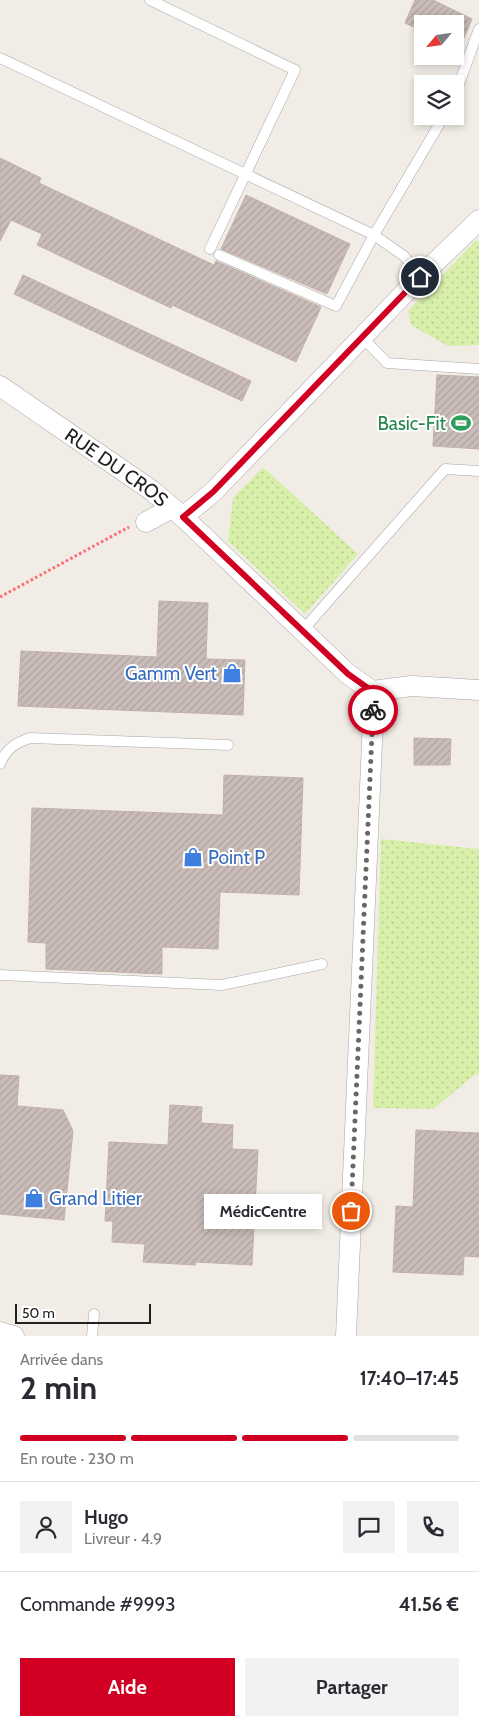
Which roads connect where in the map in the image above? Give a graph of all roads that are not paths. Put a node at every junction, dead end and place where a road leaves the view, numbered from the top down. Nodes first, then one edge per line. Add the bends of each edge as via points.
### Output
1 (150, 0) edge
2 (479, 30) edge
3 (0, 58) edge
4 (462, 75) edge
5 (439, 125) edge
6 (245, 175) junction
7 (479, 220) edge
8 (374, 235) junction
9 (420, 277) junction
10 (362, 337) junction
11 (479, 369) edge
12 (0, 386) edge
13 (479, 471) edge
14 (178, 512) junction
15 (146, 522) road end
16 (302, 632) junction
17 (479, 690) edge
18 (372, 691) junction
19 (228, 745) dead end
20 (0, 764) edge
21 (322, 964) dead end
22 (0, 975) edge
23 (94, 1314) dead end
24 (0, 1332) edge
25 (14, 1336) edge
26 (92, 1336) edge
27 (346, 1336) edge

1 - 6 lane via 295,70
2 - 4 lane
3 - 6 lane
5 - 8 lane
6 - 8 lane
6 - 8 lane via 215,252 336,306
7 - 9 street, RUE DU CROS
8 - 9 lane via 404,256
9 - 10 street, RUE DU CROS
10 - 11 lane via 387,363
10 - 14 street, RUE DU CROS via 213,492
12 - 14 street, RUE DU CROS
13 - 16 lane via 445,469
14 - 15 street
14 - 16 street
16 - 18 street
17 - 18 street via 412,686
18 - 27 street
19 - 20 lane via 30,738 11,746
21 - 22 lane via 222,985
23 - 26 lane
24 - 25 street

